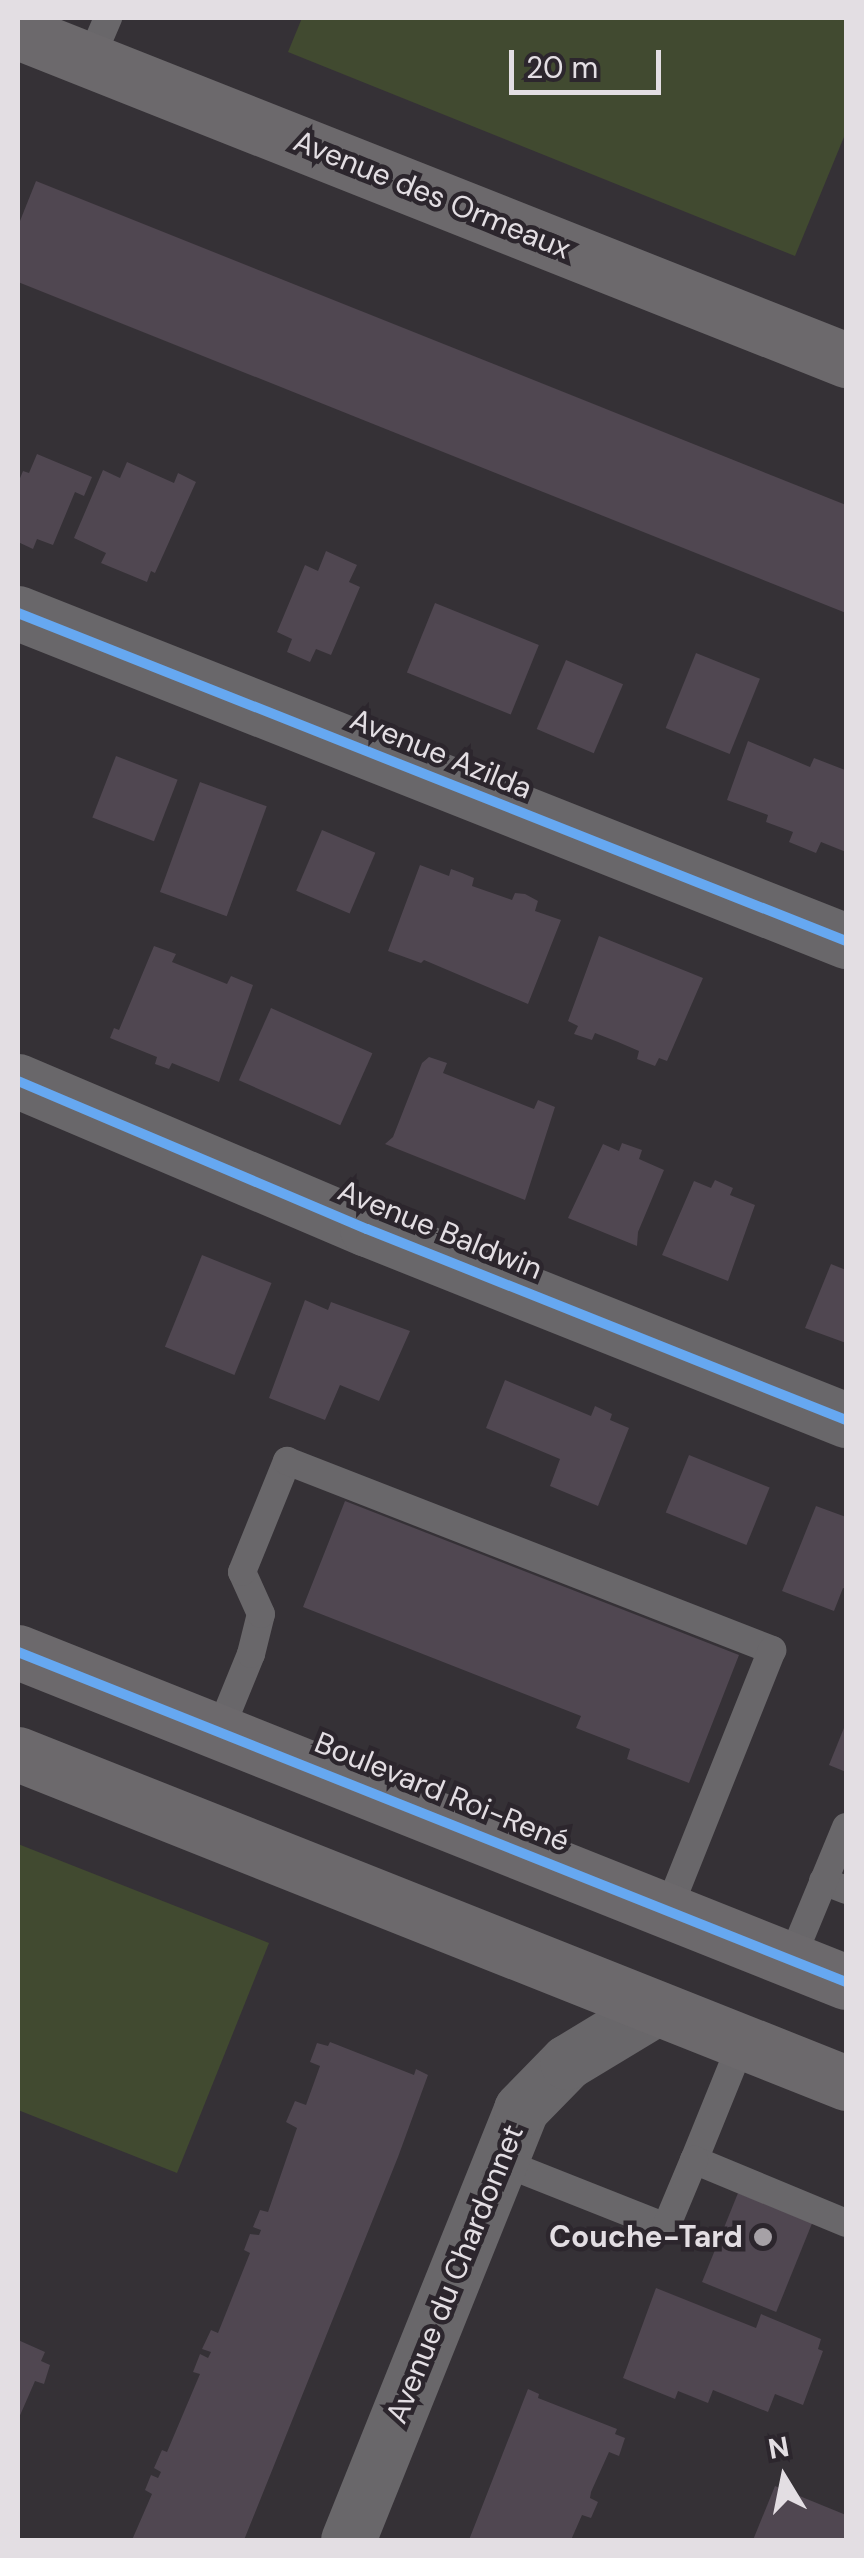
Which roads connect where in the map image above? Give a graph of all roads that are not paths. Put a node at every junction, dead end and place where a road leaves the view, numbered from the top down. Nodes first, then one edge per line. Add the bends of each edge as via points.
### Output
1 (18, 32) edge
2 (99, 39) edge
3 (846, 360) edge
4 (18, 613) edge
5 (846, 941) edge
6 (18, 1082) edge
7 (846, 1420) edge
8 (26, 1643) edge
9 (220, 1730) junction
10 (18, 1754) edge
11 (846, 1827) edge
12 (834, 1885) edge
13 (668, 1910) junction
14 (791, 1960) junction
15 (846, 1982) edge
16 (656, 2008) junction
17 (742, 2042) junction
18 (846, 2083) edge
19 (694, 2160) junction
20 (499, 2161) junction
21 (846, 2222) edge
22 (348, 2540) edge

1 - 2 street, Avenue des Ormeaux
2 - 3 street, Avenue des Ormeaux
4 - 5 street, Avenue Azilda
6 - 7 street, Avenue Baldwin
8 - 9 street, Boulevard Roi-René
9 - 13 street, Boulevard Roi-René
9 - 13 lane via 260,1614 242,1572 287,1461 772,1650
10 - 16 street
11 - 12 lane
12 - 14 lane
13 - 14 street, Boulevard Roi-René
14 - 15 street, Boulevard Roi-René
16 - 17 street
16 - 20 street, Avenue du Chardonnet via 566,2062 521,2109
17 - 18 street
17 - 19 lane
19 - 20 lane via 666,2226
19 - 21 lane
20 - 22 street, Avenue du Chardonnet

